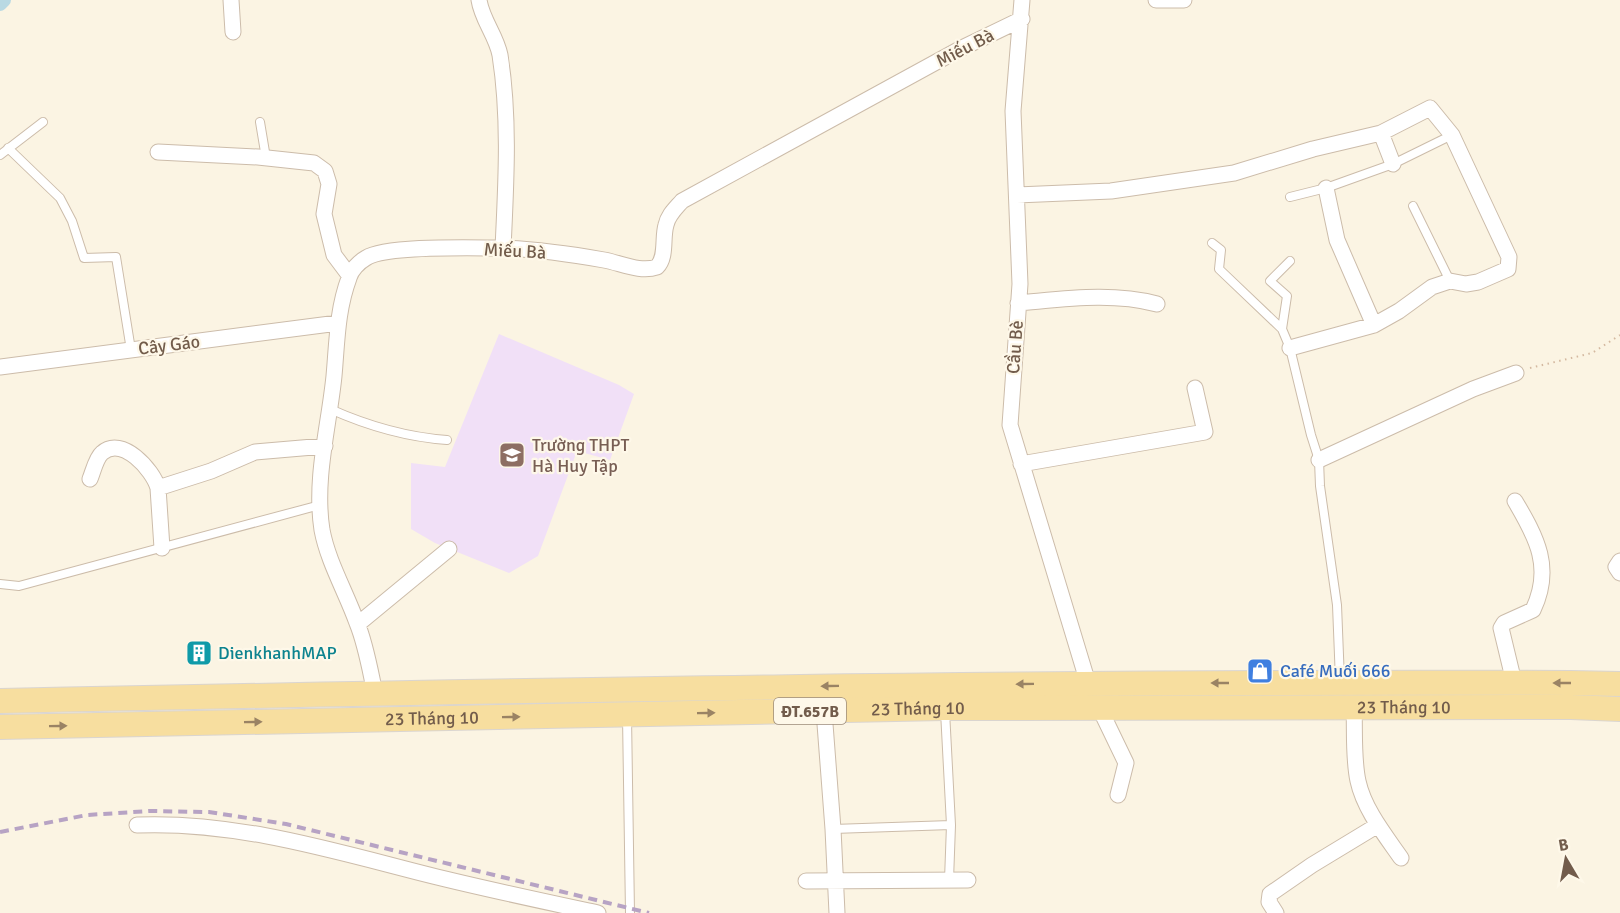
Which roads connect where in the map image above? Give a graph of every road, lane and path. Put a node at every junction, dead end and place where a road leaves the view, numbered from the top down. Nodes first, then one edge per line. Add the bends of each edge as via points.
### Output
1 (231, 0) edge
2 (479, 0) edge
3 (1022, 0) edge
4 (1156, 0) edge
5 (1184, 0) edge
6 (1022, 19) junction
7 (233, 32) dead end
8 (43, 122) dead end
9 (260, 122) dead end
10 (1381, 133) junction
11 (1452, 135) junction
12 (8, 148) junction
13 (158, 152) dead end
14 (0, 155) edge
15 (266, 158) junction
16 (1393, 164) junction
17 (1326, 188) junction
18 (1017, 195) junction
19 (1290, 197) dead end
20 (1413, 206) dead end
21 (1212, 243) dead end
22 (502, 248) junction
23 (1290, 261) dead end
24 (349, 275) junction
25 (1450, 281) junction
26 (1018, 303) junction
27 (1157, 304) dead end
28 (338, 323) junction
29 (1374, 325) junction
30 (1282, 329) junction
31 (1620, 335) edge
32 (1290, 348) junction
33 (131, 350) junction
34 (0, 367) edge
35 (1516, 373) joint
36 (1195, 388) dead end
37 (330, 409) junction
38 (447, 440) dead end
39 (325, 446) junction
40 (1319, 460) junction
41 (1021, 464) junction
42 (90, 479) dead end
43 (158, 488) junction
44 (1515, 501) dead end
45 (320, 505) junction
46 (162, 549) junction
47 (449, 549) dead end
48 (1620, 561) edge
49 (1620, 573) edge
50 (0, 584) edge
51 (358, 624) junction
52 (1340, 682) junction
53 (1514, 682) junction
54 (1088, 683) junction
55 (1620, 684) edge
56 (375, 693) junction
57 (0, 701) edge
58 (1099, 707) junction
59 (1354, 707) junction
60 (945, 708) junction
61 (1620, 709) edge
62 (824, 711) junction
63 (627, 715) junction
64 (377, 720) junction
65 (0, 727) edge
66 (1118, 795) dead end
67 (137, 825) dead end
68 (951, 825) junction
69 (1378, 825) junction
70 (833, 830) junction
71 (1401, 858) dead end
72 (836, 880) junction
73 (949, 880) junction
74 (968, 880) dead end
75 (806, 881) dead end
76 (576, 910) edge
77 (598, 913) edge
78 (630, 913) edge
79 (837, 913) edge
80 (1276, 913) edge

1 - 7 street
2 - 22 street via 496,40 504,90 506,182
3 - 6 street, Cầu Bè
4 - 5 street
6 - 18 street, Cầu Bè via 1013,111
6 - 22 street, Miếu Bà via 682,201 665,225 662,262 657,267 644,269 607,260
8 - 12 lane
9 - 15 lane
10 - 11 street via 1430,108
10 - 16 street
10 - 18 street via 1225,175 1111,191
11 - 16 lane
11 - 25 street via 1509,257 1508,269 1478,282
12 - 14 lane
12 - 33 lane via 60,198 84,258 116,257
13 - 15 street
15 - 24 street via 314,163 325,171 329,184 324,214 334,255
16 - 17 lane
17 - 19 lane
17 - 29 street via 1337,240
18 - 26 street, Cầu Bè
20 - 25 lane
21 - 30 lane via 1221,250 1219,269
22 - 24 street, Miếu Bà via 379,252 359,262
23 - 30 lane via 1270,281 1287,297
24 - 28 street
25 - 29 street via 1432,287
26 - 27 street via 1091,296 1133,297
26 - 41 street, Cầu Bè via 1010,425
28 - 33 street, Cây Gáo
28 - 37 street
29 - 32 street
30 - 32 lane
31 - 35 path via 1592,353
32 - 40 lane
33 - 34 street, Cây Gáo
35 - 40 street
36 - 41 street via 1205,432
37 - 38 lane via 381,429
37 - 39 street
39 - 43 street via 255,452
39 - 45 street
40 - 52 lane via 1337,605
41 - 54 street, Cầu Bè
42 - 43 street via 101,454 119,448 142,462 155,477
43 - 46 street
44 - 53 street via 1538,543 1542,566 1539,597 1533,610 1501,628
45 - 46 lane
45 - 51 street via 322,531
46 - 50 lane via 19,586
47 - 51 street
48 - 49 street via 1616,567
51 - 56 street
52 - 53 main road, 23 Tháng 10 / ĐT.657B
52 -> 54 main road, 23 Tháng 10 / ĐT.657B
55 -> 53 main road, 23 Tháng 10 / ĐT.657B
54 -> 56 main road, 23 Tháng 10 / ĐT.657B
54 - 58 main road
56 - 57 main road, 23 Tháng 10 / ĐT.657B
56 - 64 main road
58 - 59 main road, 23 Tháng 10 / ĐT.657B
58 - 60 main road, 23 Tháng 10 / ĐT.657B
58 - 66 street via 1126,763
59 - 61 main road, 23 Tháng 10 / ĐT.657B
59 - 69 street via 1358,781
60 - 62 main road, 23 Tháng 10 / ĐT.657B
60 - 68 lane
63 -> 62 main road, 23 Tháng 10 / ĐT.657B
62 - 70 street
64 -> 63 main road, 23 Tháng 10 / ĐT.657B
63 - 78 lane
65 -> 64 main road, 23 Tháng 10 / ĐT.657B
67 - 76 street via 173,823 273,837
68 - 70 lane
68 - 73 lane
69 - 71 street
69 - 80 street via 1270,894 1269,902
70 - 72 street
72 - 73 street
72 - 75 street
72 - 79 street
73 - 74 street
76 - 77 street

